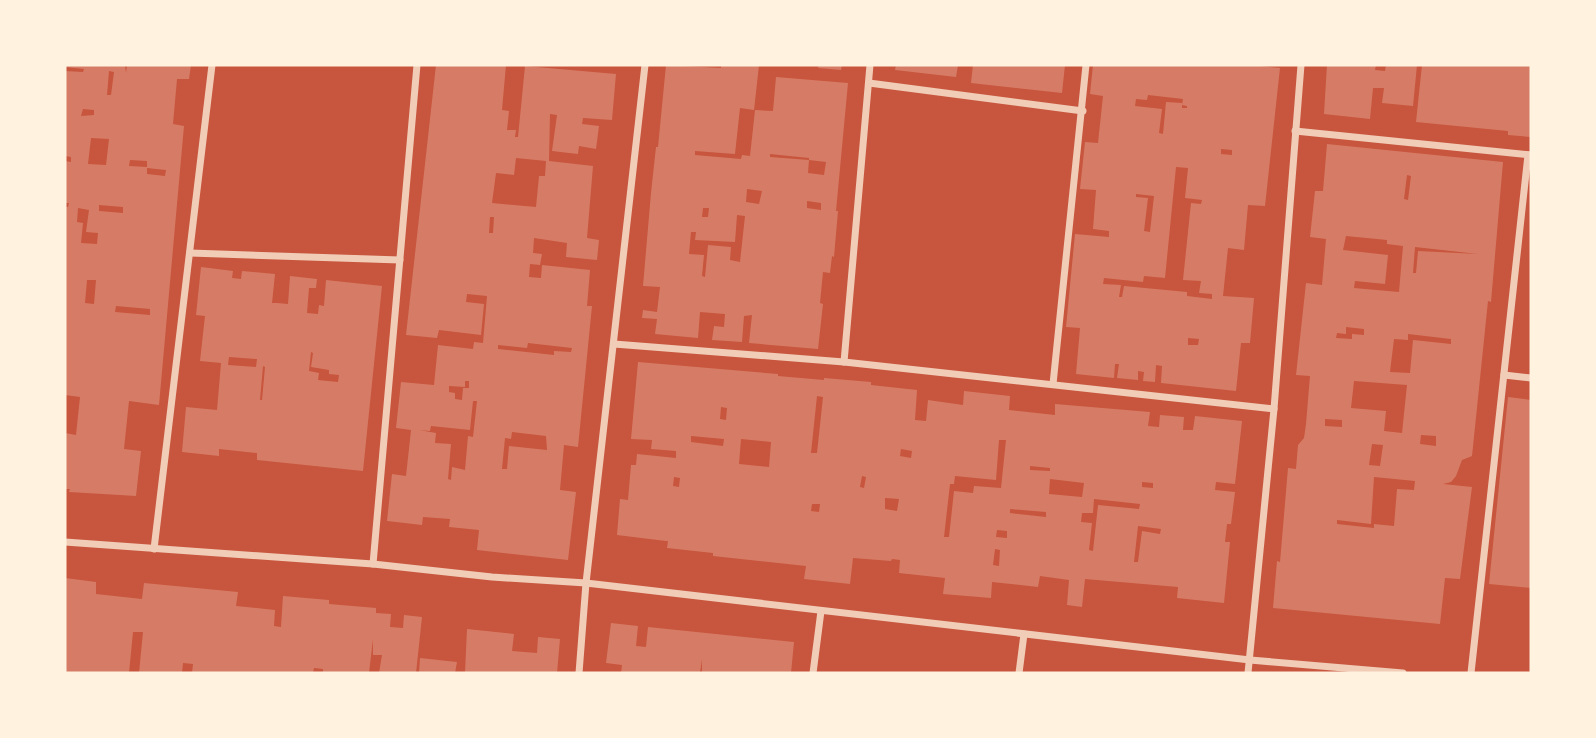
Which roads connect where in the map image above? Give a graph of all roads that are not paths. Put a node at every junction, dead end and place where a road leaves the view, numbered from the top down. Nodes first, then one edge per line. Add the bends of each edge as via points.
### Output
1 (212, 65) edge
2 (417, 65) edge
3 (645, 65) edge
4 (870, 65) edge
5 (1086, 65) edge
6 (1301, 65) edge
7 (869, 83) junction
8 (1083, 111) junction
9 (1295, 131) junction
10 (1530, 155) edge
11 (190, 253) junction
12 (400, 260) junction
13 (614, 344) junction
14 (844, 362) junction
15 (1504, 375) junction
16 (1531, 378) edge
17 (1053, 384) junction
18 (1274, 409) junction
19 (65, 542) edge
20 (154, 550) junction
21 (373, 564) junction
22 (586, 583) junction
23 (821, 611) junction
24 (1024, 634) junction
25 (1250, 660) junction
26 (579, 673) edge
27 (813, 673) edge
28 (1019, 673) edge
29 (1248, 673) edge
30 (1403, 673) edge
31 (1471, 673) edge

1 - 11 street
2 - 12 street
3 - 13 street
4 - 7 street
5 - 8 street
6 - 9 street
7 - 8 street
7 - 14 street
8 - 17 street
9 - 10 street
9 - 18 street
10 - 15 street
11 - 12 street
11 - 20 street
12 - 21 street
13 - 14 street
13 - 22 street
14 - 17 street
15 - 16 street
15 - 31 street
17 - 18 street
18 - 25 street
19 - 20 street
20 - 21 street
21 - 22 street
22 - 23 street
22 - 26 street
23 - 24 street
23 - 27 street
24 - 25 street
24 - 28 street
25 - 29 street
25 - 30 street

